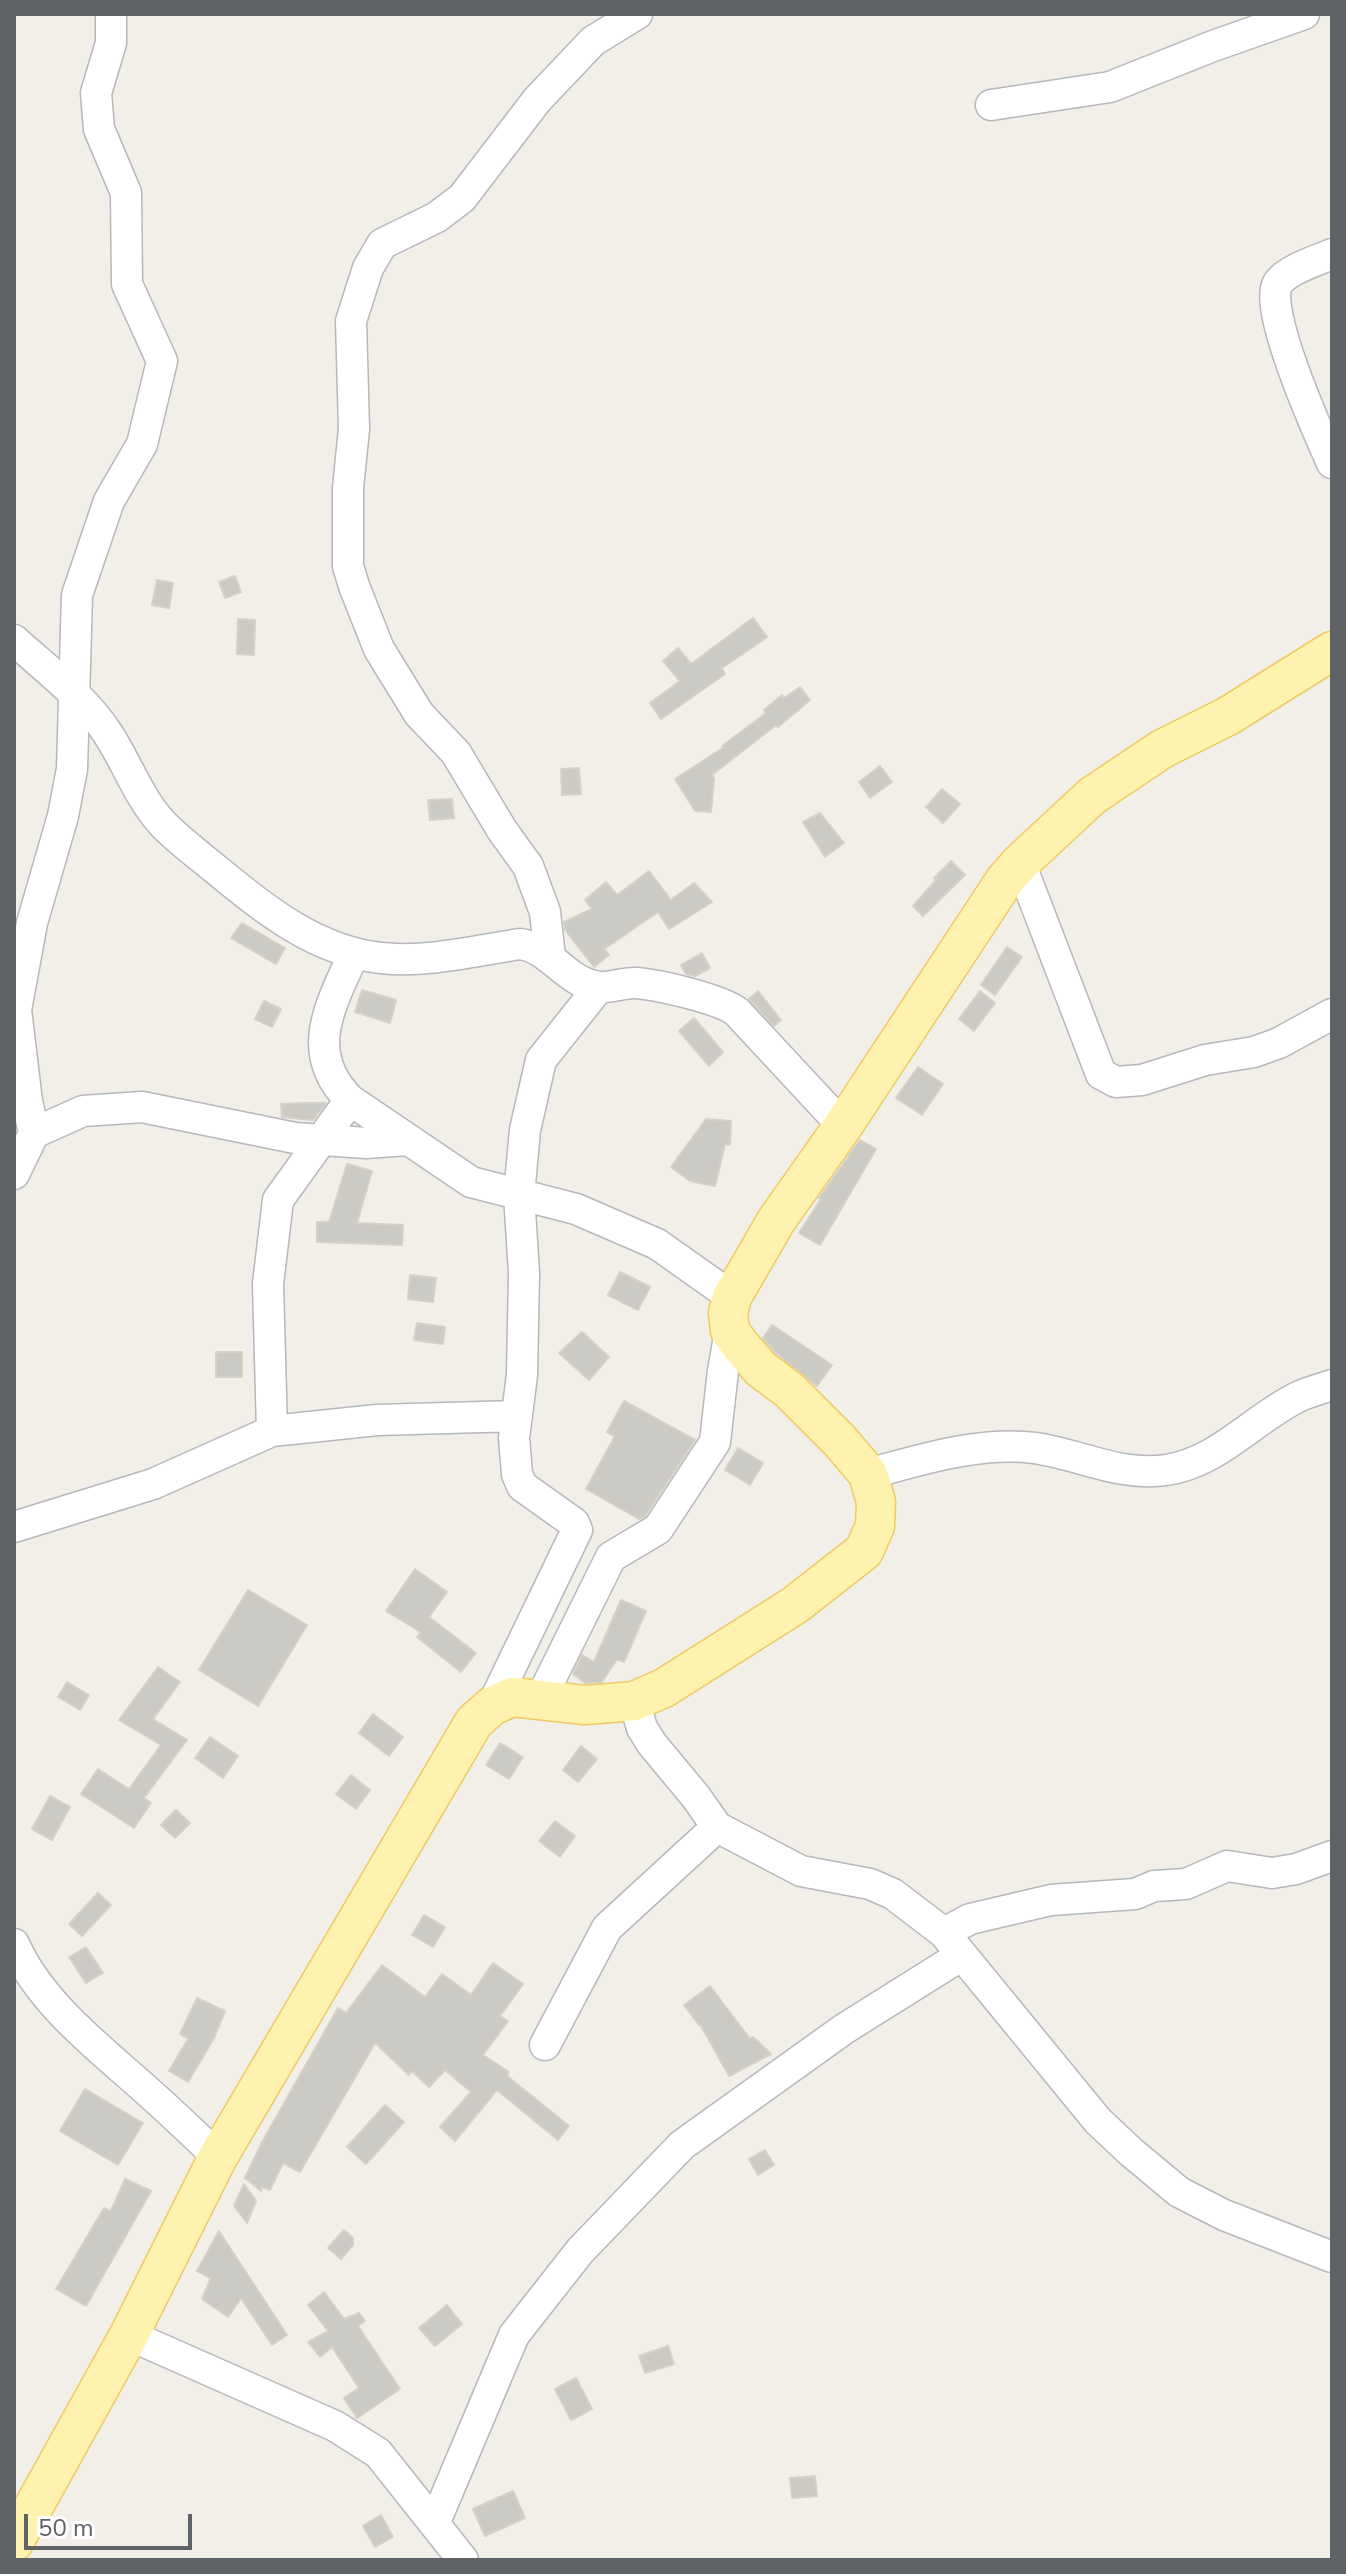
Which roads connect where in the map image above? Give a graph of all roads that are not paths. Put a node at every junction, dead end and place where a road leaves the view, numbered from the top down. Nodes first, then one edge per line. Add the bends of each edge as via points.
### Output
1 (111, 14) edge
2 (637, 14) edge
3 (1304, 14) edge
4 (991, 105) dead end
5 (1332, 254) edge
6 (1332, 463) edge
7 (14, 640) edge
8 (1332, 651) edge
9 (73, 693) junction
10 (1012, 871) junction
11 (354, 953) junction
12 (550, 957) junction
13 (599, 987) junction
14 (1332, 1014) edge
15 (350, 1100) junction
16 (843, 1126) junction
17 (34, 1133) junction
18 (319, 1140) junction
19 (407, 1140) junction
20 (14, 1174) edge
21 (519, 1195) junction
22 (731, 1314) junction
23 (1332, 1385) edge
24 (517, 1416) junction
25 (272, 1431) junction
26 (868, 1474) junction
27 (14, 1527) edge
28 (575, 1538) junction
29 (611, 1557) junction
30 (541, 1698) junction
31 (634, 1701) junction
32 (492, 1706) junction
33 (717, 1827) junction
34 (1332, 1856) edge
35 (14, 1944) edge
36 (953, 1944) junction
37 (545, 2045) dead end
38 (218, 2157) junction
39 (1332, 2257) edge
40 (129, 2335) junction
41 (435, 2522) junction
42 (14, 2542) edge
43 (463, 2560) edge

1 - 9 street via 111,43 96,93 99,129 126,193 127,284 162,361 142,444 109,501 77,595
2 - 12 street via 593,41 537,100 462,198 437,217 382,244 368,268 351,321 354,429 348,566 354,586 379,649 419,714 456,753 528,866 545,912
3 - 4 street via 1110,87
5 - 6 street via 1290,274 1278,284 1274,298 1308,409
7 - 9 street
8 - 10 main road via 1228,716 1162,749 1092,796
9 - 11 street via 107,732 161,822 266,910
9 - 17 street via 72,769 32,923 16,1010
10 - 14 street via 1101,1074 1116,1082 1254,1052
10 - 16 main road
11 - 12 street via 419,958 520,944
11 - 15 street via 324,1023 323,1044 328,1071
12 - 13 street via 573,977
13 - 16 street via 635,983 730,1007
13 - 21 street via 541,1060 525,1130
15 - 18 street
15 - 19 street
16 - 22 main road via 776,1221
17 - 18 street via 83,1111 142,1107
17 - 20 street
18 - 19 street
18 - 25 street via 278,1200 268,1284
19 - 21 street via 471,1182
21 - 22 street via 576,1209 657,1244
21 - 24 street via 524,1273
22 - 26 main road via 761,1369 789,1390
22 - 29 street via 715,1442 658,1529
23 - 26 street via 1298,1397 1206,1458 1169,1470 1144,1473 1034,1448 1001,1448 953,1452
24 - 25 street via 377,1420
24 - 28 street via 515,1458 522,1486 574,1523
25 - 27 street via 153,1484
26 - 31 main road via 876,1502 875,1526 864,1551 795,1605 703,1665
28 - 29 street
28 - 32 street
29 - 30 street
30 - 31 main road via 585,1705
30 - 32 main road via 512,1697
31 - 33 street via 652,1744
32 - 38 main road via 474,1722
33 - 36 street via 801,1871 870,1884 893,1894
33 - 37 street via 607,1928
34 - 36 street via 1272,1873 1227,1866 1186,1884 1154,1886 1135,1894 1039,1902 970,1919
35 - 38 street via 22,1962 88,2038
36 - 39 street via 1098,2121 1179,2192
36 - 41 street via 682,2145 580,2251 514,2335
38 - 40 main road
40 - 41 street via 335,2426 378,2453
40 - 42 main road
41 - 43 street

